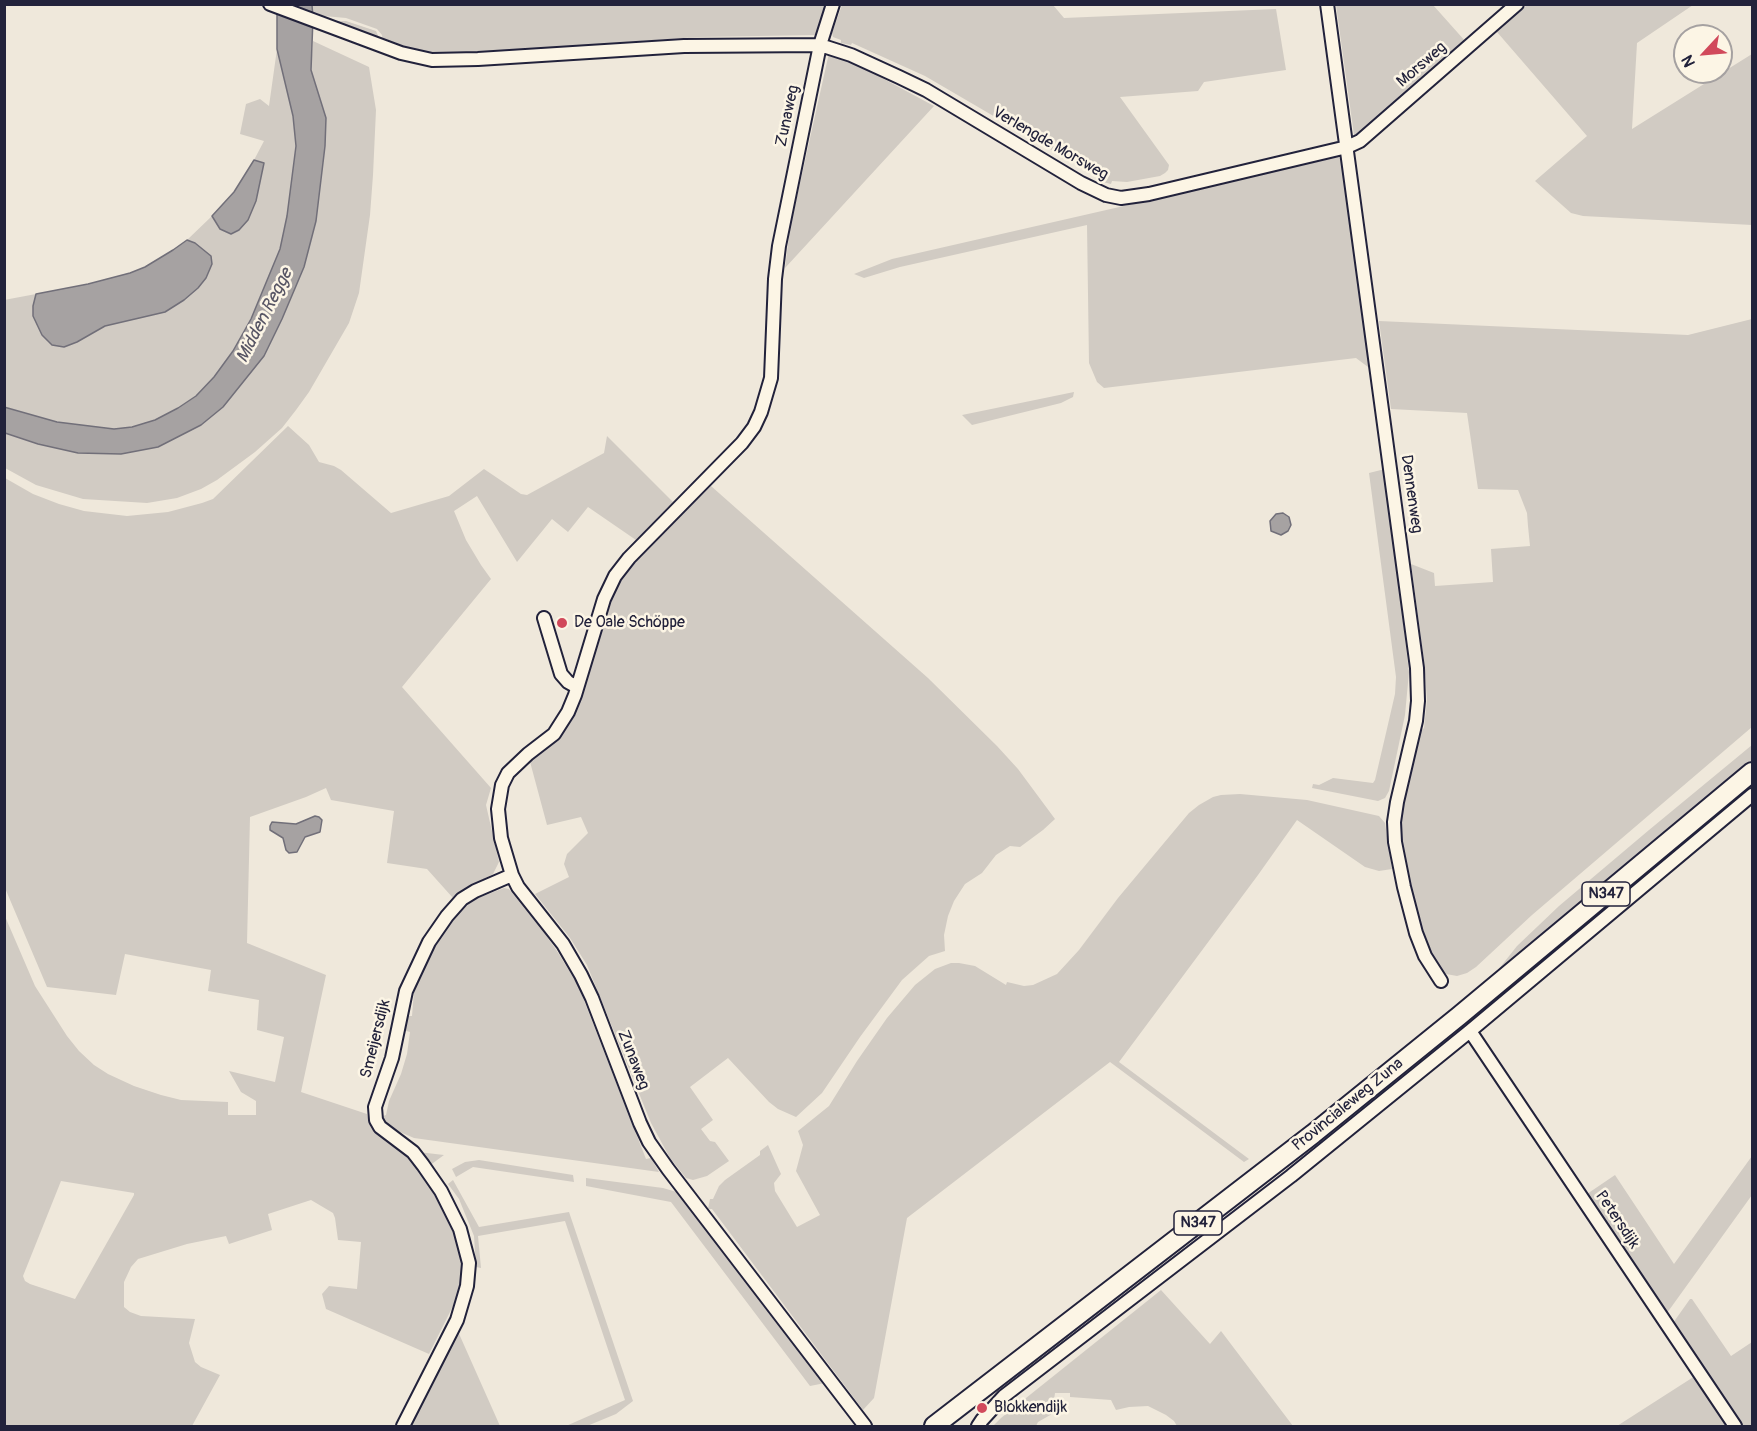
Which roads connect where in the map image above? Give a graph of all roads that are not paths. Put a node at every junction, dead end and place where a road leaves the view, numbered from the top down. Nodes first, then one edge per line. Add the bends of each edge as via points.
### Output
1 (834, 4) edge
2 (1328, 4) edge
3 (1516, 4) edge
4 (270, 5) edge
5 (820, 45) junction
6 (1347, 147) junction
7 (544, 618) dead end
8 (577, 687) junction
9 (1752, 772) edge
10 (1752, 795) edge
11 (512, 875) junction
12 (1441, 981) dead end
13 (1470, 1031) junction
14 (403, 1426) edge
15 (865, 1426) edge
16 (934, 1426) edge
17 (978, 1426) edge
18 (1735, 1426) edge

1 - 5 street, Zunaweg
2 - 6 street, Dennenweg
3 - 6 street, Morsweg via 1365,138
4 - 5 street via 426,59 684,46
5 - 6 street, Verlengde Morsweg via 900,76 1081,183 1113,196 1141,196
5 - 8 street, Zunaweg via 779,246 771,378 761,412 742,443 615,576
6 - 12 street, Dennenweg via 1418,674 1416,721 1397,802 1395,842 1416,933
7 - 8 street via 561,674
8 - 11 street, Zunaweg via 557,730 515,764 502,785 501,838
9 - 16 main road, Provincialeweg Zuna / N347 via 1313,1134
10 - 13 street, Provincialeweg Zuna
11 - 14 street, Smeijersdijk via 462,899 429,942 406,991 390,1065 375,1107 380,1127 418,1158 446,1200 460,1229 469,1263 457,1320
11 - 15 street, Zunaweg via 581,975 654,1149
13 - 17 street, Provincialeweg Zuna via 1292,1176 1004,1396
13 - 18 street, Petersdijk

